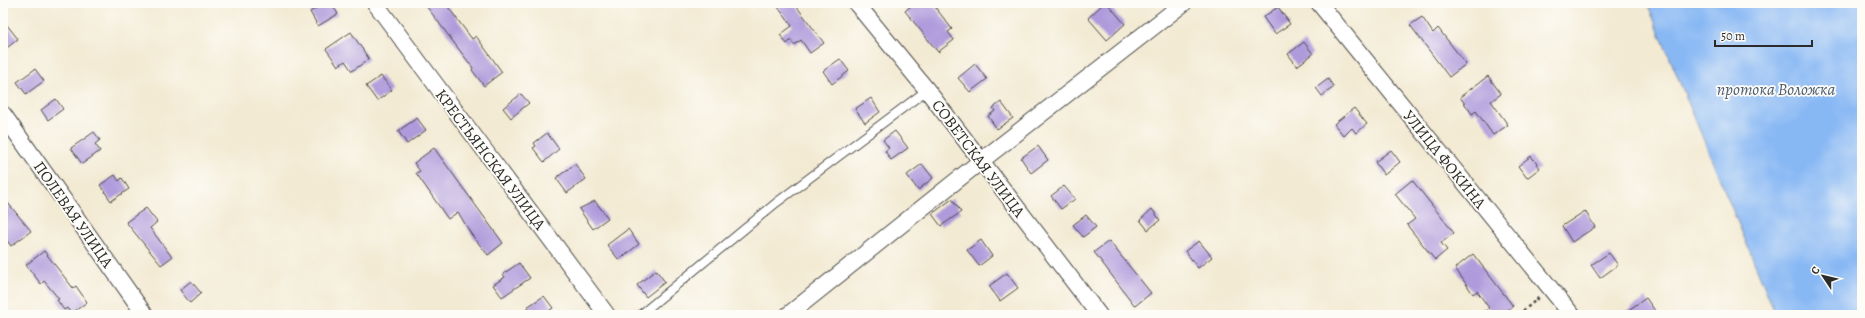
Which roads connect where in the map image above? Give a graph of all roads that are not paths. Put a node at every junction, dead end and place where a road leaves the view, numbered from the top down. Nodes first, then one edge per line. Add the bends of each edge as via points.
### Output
1 (375, 3) edge
2 (856, 3) edge
3 (1184, 3) edge
4 (1319, 3) edge
5 (927, 90) junction
6 (3, 114) edge
7 (981, 161) junction
8 (145, 315) edge
9 (607, 315) edge
10 (640, 315) edge
11 (788, 315) edge
12 (1099, 315) edge
13 (1572, 315) edge

1 - 9 street, КРЕСТЬЯНСКАЯ УЛИЦА
2 - 5 street, СОВЕТСКАЯ УЛИЦА
3 - 7 street
4 - 13 street, УЛИЦА ФОКИНА
5 - 7 street, СОВЕТСКАЯ УЛИЦА
5 - 10 lane via 776,204
6 - 8 street, ПОЛЕВАЯ УЛИЦА
7 - 11 street
7 - 12 street, СОВЕТСКАЯ УЛИЦА

